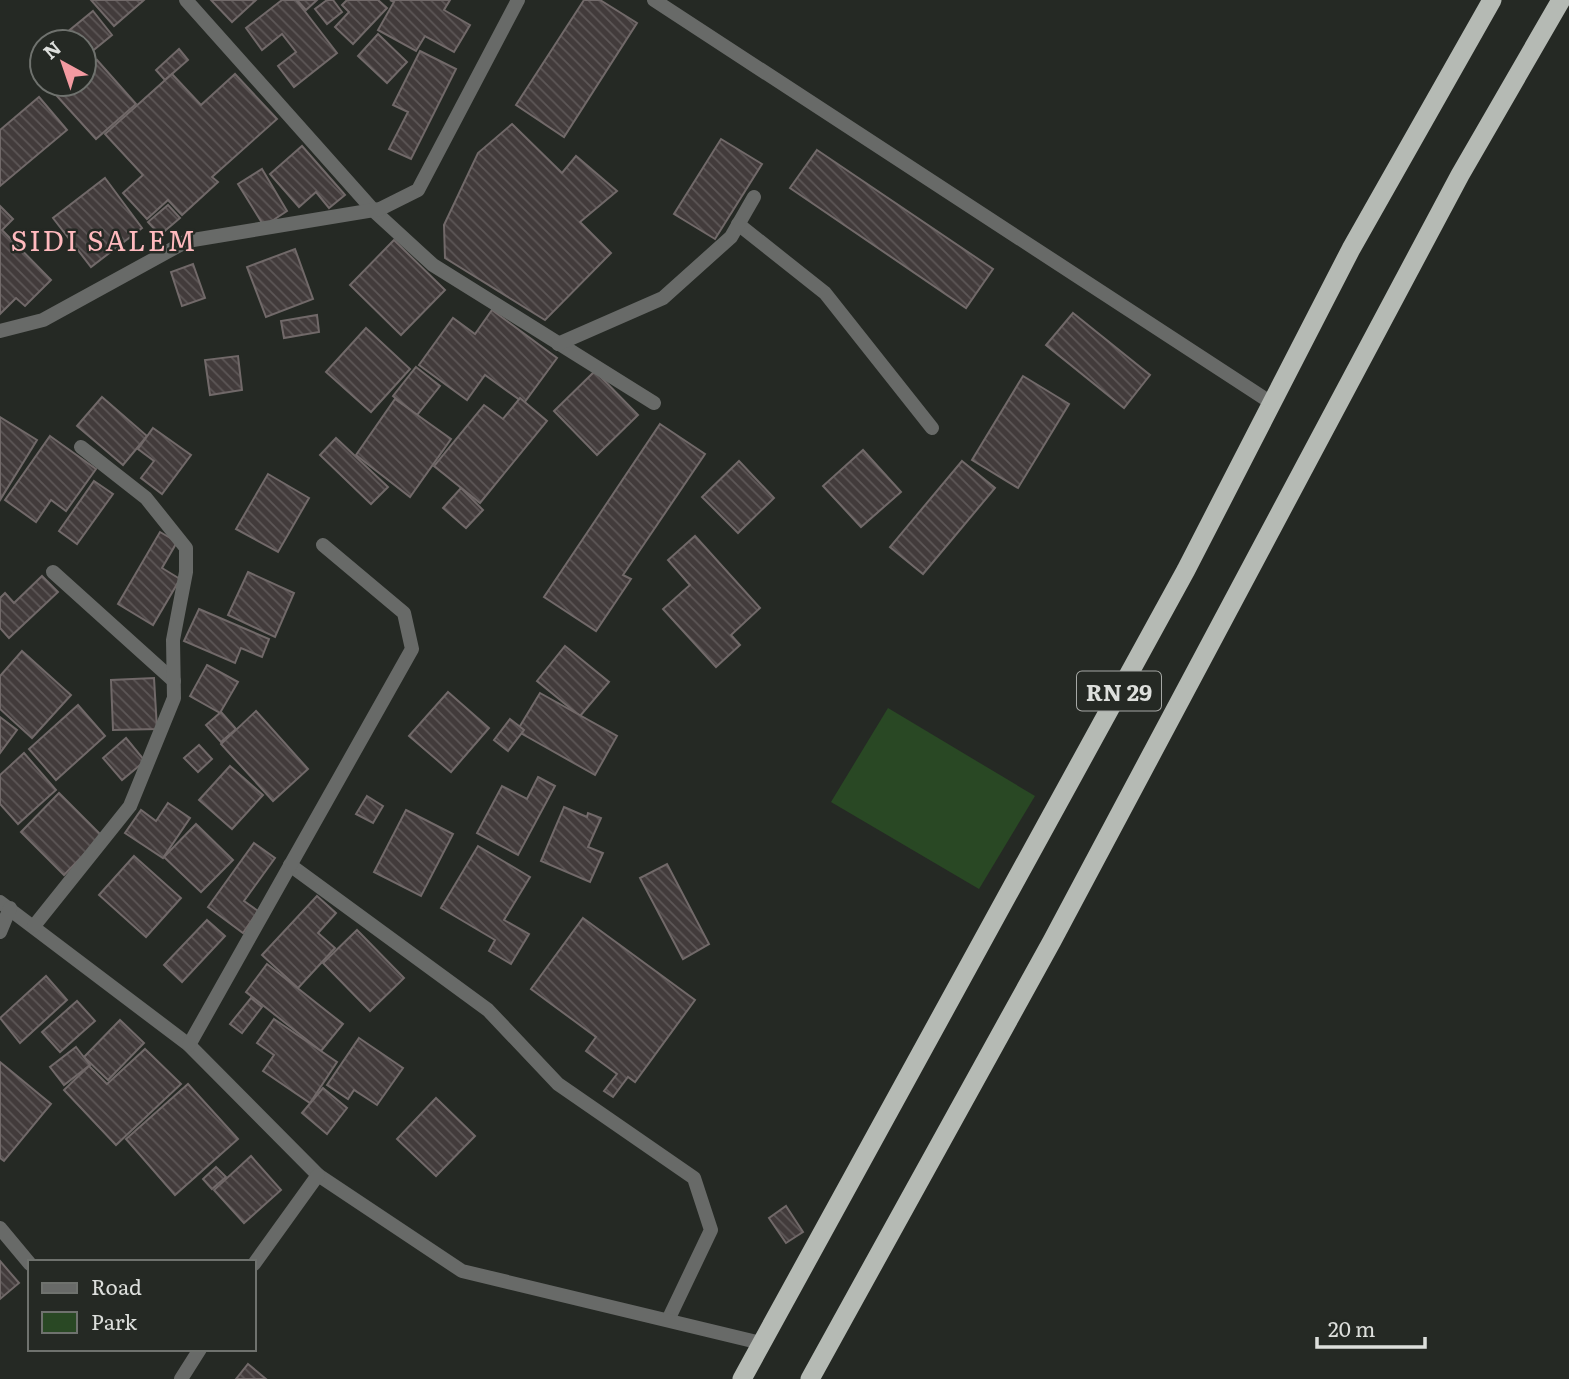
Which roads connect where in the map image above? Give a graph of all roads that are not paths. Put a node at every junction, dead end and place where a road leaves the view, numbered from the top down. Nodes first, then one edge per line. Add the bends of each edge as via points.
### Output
1 (186, 0) edge
2 (518, 0) edge
3 (654, 0) edge
4 (1492, 0) edge
5 (1561, 0) edge
6 (754, 197) dead end
7 (374, 211) junction
8 (738, 224) junction
9 (0, 331) edge
10 (558, 344) junction
11 (1270, 402) junction
12 (654, 403) dead end
13 (932, 428) dead end
14 (81, 447) dead end
15 (323, 545) dead end
16 (52, 572) dead end
17 (174, 681) junction
18 (290, 865) junction
19 (5, 905) edge
20 (34, 926) junction
21 (0, 932) edge
22 (189, 1045) junction
23 (318, 1175) junction
24 (0, 1228) edge
25 (256, 1261) edge
26 (28, 1262) edge
27 (668, 1320) junction
28 (761, 1343) junction
29 (199, 1351) edge
30 (181, 1379) edge
31 (742, 1379) edge
32 (810, 1379) edge

1 - 7 street
2 - 7 street via 418,190
3 - 11 street
4 - 11 highway, RN 29
5 - 32 highway, RN 29 via 1434,222 1052,941
6 - 8 street
7 - 9 street via 187,241 43,320
7 - 10 street via 433,265
8 - 10 street via 731,237 663,298
8 - 13 street via 825,293
10 - 12 street
11 - 28 highway, RN 29 via 1186,570
14 - 17 street via 146,498 186,548 187,572 173,640
15 - 18 street via 404,613 412,649
16 - 17 street
17 - 20 street via 174,698 130,806
18 - 22 street
18 - 27 street via 488,1010 558,1084 694,1178 710,1230
19 - 20 street
19 - 21 street
20 - 22 street
22 - 23 street
23 - 25 street
23 - 27 street via 462,1271
24 - 26 street
27 - 28 street
28 - 31 highway, RN 29
29 - 30 street

